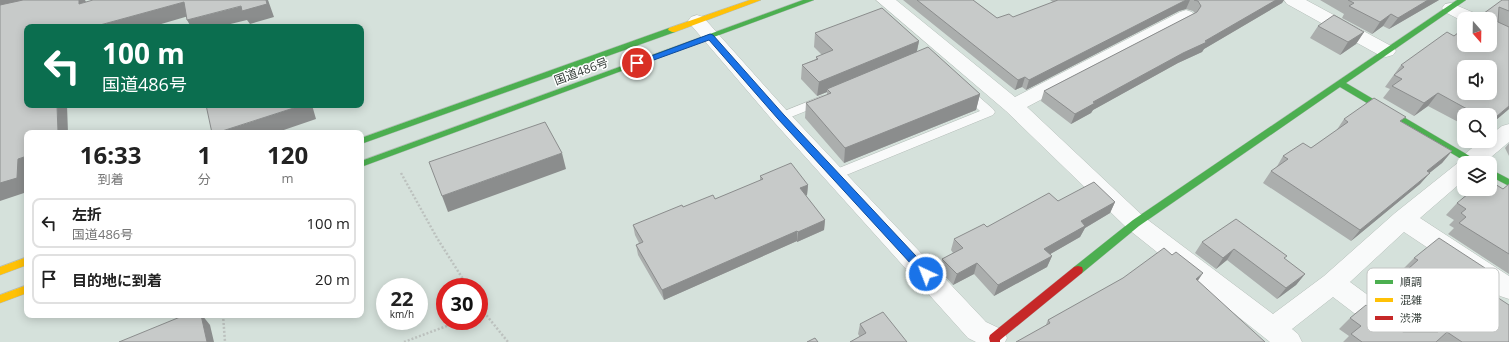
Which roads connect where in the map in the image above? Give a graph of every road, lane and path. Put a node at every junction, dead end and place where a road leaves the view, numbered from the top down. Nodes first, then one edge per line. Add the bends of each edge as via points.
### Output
1 (757, 0) edge
2 (810, 0) edge
3 (885, 0) edge
4 (1293, 0) edge
5 (1456, 4) edge
6 (1465, 12) edge
7 (1186, 16) edge
8 (704, 29) junction
9 (1386, 51) junction
10 (955, 82) edge
11 (1339, 83) junction
12 (832, 96) edge
13 (1013, 106) junction
14 (781, 117) junction
15 (1509, 131) edge
16 (364, 140) edge
17 (390, 154) junction
18 (1457, 156) edge
19 (1479, 156) edge
20 (364, 163) edge
21 (834, 175) junction
22 (1457, 175) edge
23 (1497, 176) edge
24 (1509, 183) edge
25 (1403, 219) junction
26 (1136, 223) junction
27 (24, 262) edge
28 (1477, 268) edge
29 (0, 270) edge
30 (462, 278) edge
31 (1499, 282) edge
32 (1333, 283) junction
33 (1509, 289) edge
34 (24, 290) edge
35 (0, 298) edge
36 (1367, 308) edge
37 (223, 318) edge
38 (488, 318) edge
39 (436, 330) edge
40 (1399, 332) edge
41 (1281, 335) edge
42 (995, 340) edge
43 (225, 342) edge
44 (404, 342) edge
45 (508, 342) edge
46 (1412, 342) edge

1 - 8 main road, 国道486号
2 - 8 main road, 国道486号
3 - 13 street via 939,52
4 - 9 street
5 - 6 street
5 - 9 main road
7 - 13 street
8 - 14 street
8 - 16 main road, 国道486号
8 - 17 main road, 国道486号
9 - 11 main road
10 - 21 lane via 989,112
11 - 18 main road
11 - 26 main road
12 - 14 lane
13 - 26 street
14 - 21 street
15 - 19 street
17 - 20 main road, 国道486号
17 - 30 path
21 - 42 street via 978,330
22 - 25 street
23 - 24 main road
25 - 28 street
25 - 32 street
26 - 41 street
26 - 42 main road
27 - 29 main road
31 - 33 street
32 - 36 street
32 - 41 street
34 - 35 main road
37 - 43 path
38 - 45 path
39 - 44 path
40 - 46 street

